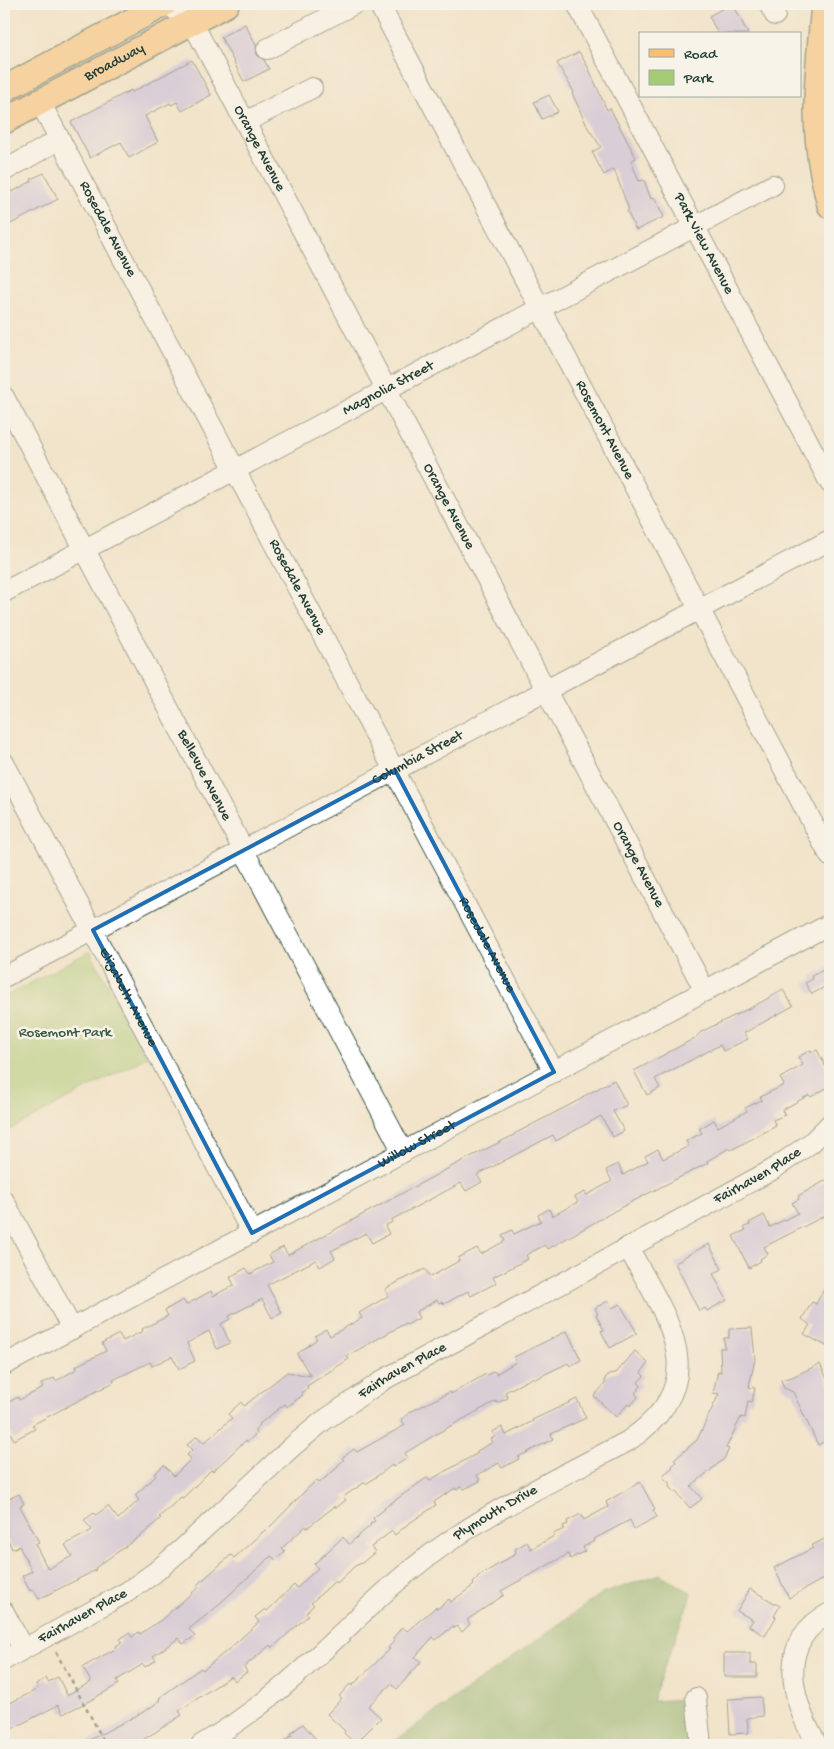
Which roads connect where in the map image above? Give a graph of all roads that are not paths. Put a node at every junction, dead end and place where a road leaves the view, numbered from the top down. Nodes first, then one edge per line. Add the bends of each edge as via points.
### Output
1 (166, 4) edge
2 (226, 4) edge
3 (354, 4) edge
4 (380, 4) edge
5 (577, 4) edge
6 (824, 4) edge
7 (192, 22) junction
8 (267, 49) dead end
9 (312, 88) dead end
10 (4, 89) edge
11 (40, 102) junction
12 (4, 121) edge
13 (245, 122) junction
14 (60, 139) junction
15 (4, 172) edge
16 (773, 185) dead end
17 (830, 205) edge
18 (694, 226) junction
19 (540, 308) junction
20 (386, 389) junction
21 (4, 397) edge
22 (235, 469) junction
23 (830, 483) edge
24 (830, 540) edge
25 (84, 549) junction
26 (4, 592) edge
27 (700, 609) junction
28 (546, 690) junction
29 (4, 762) edge
30 (395, 770) junction
31 (243, 851) junction
32 (830, 856) edge
33 (830, 924) edge
34 (92, 930) junction
35 (4, 978) edge
36 (705, 991) junction
37 (554, 1072) junction
38 (830, 1124) edge
39 (403, 1152) junction
40 (4, 1201) edge
41 (252, 1233) junction
42 (628, 1247) junction
43 (72, 1329) junction
44 (4, 1365) edge
45 (4, 1612) edge
46 (830, 1614) edge
47 (24, 1649) junction
48 (4, 1660) edge
49 (696, 1698) dead end
50 (816, 1741) dead end
51 (201, 1745) edge
52 (701, 1745) edge

1 - 7 street
1 - 10 main road, Broadway
2 - 7 main road, Broadway
3 - 8 street
4 - 19 street, Rosemont Avenue
5 - 18 street, Park View Avenue
6 - 17 main road via 818,122 820,154
7 - 11 main road, Broadway
7 - 13 street, Orange Avenue
9 - 13 street
11 - 12 main road, Broadway
11 - 14 street, Rosedale Avenue
13 - 20 street, Orange Avenue
14 - 15 street
14 - 22 street, Rosedale Avenue
16 - 18 street, Magnolia Street
18 - 19 street, Magnolia Street
18 - 23 street, Park View Avenue
19 - 20 street, Magnolia Street
19 - 27 street, Rosemont Avenue
20 - 22 street, Magnolia Street
20 - 28 street, Orange Avenue
21 - 25 street, Bellevue Avenue
22 - 25 street, Magnolia Street
22 - 30 street, Rosedale Avenue
24 - 27 street, Columbia Street
25 - 26 street, Magnolia Street
25 - 31 street, Bellevue Avenue
27 - 28 street, Columbia Street
27 - 32 street, Rosemont Avenue
28 - 30 street, Columbia Street
28 - 36 street, Orange Avenue
29 - 34 street, Elizabeth Avenue
30 - 31 street, Columbia Street
30 - 37 street, Rosedale Avenue
31 - 34 street, Columbia Street
31 - 39 street, Bellevue Avenue
33 - 36 street, Willow Street
34 - 35 street, Columbia Street
34 - 41 street, Elizabeth Avenue
36 - 37 street, Willow Street
37 - 39 street, Willow Street
38 - 42 street, Fairhaven Place via 811,1143 772,1170
39 - 41 street, Willow Street
40 - 43 street
41 - 43 street, Willow Street
42 - 47 street, Fairhaven Place via 416,1361 355,1398 294,1445 154,1573
42 - 51 street, Plymouth Drive via 668,1322 678,1352 675,1385 658,1417 628,1442 498,1511 441,1547 389,1588 285,1685
43 - 44 street, Willow Street
45 - 47 street
46 - 50 street via 809,1628 794,1656 798,1706
47 - 48 street, Fairhaven Place
49 - 52 street

